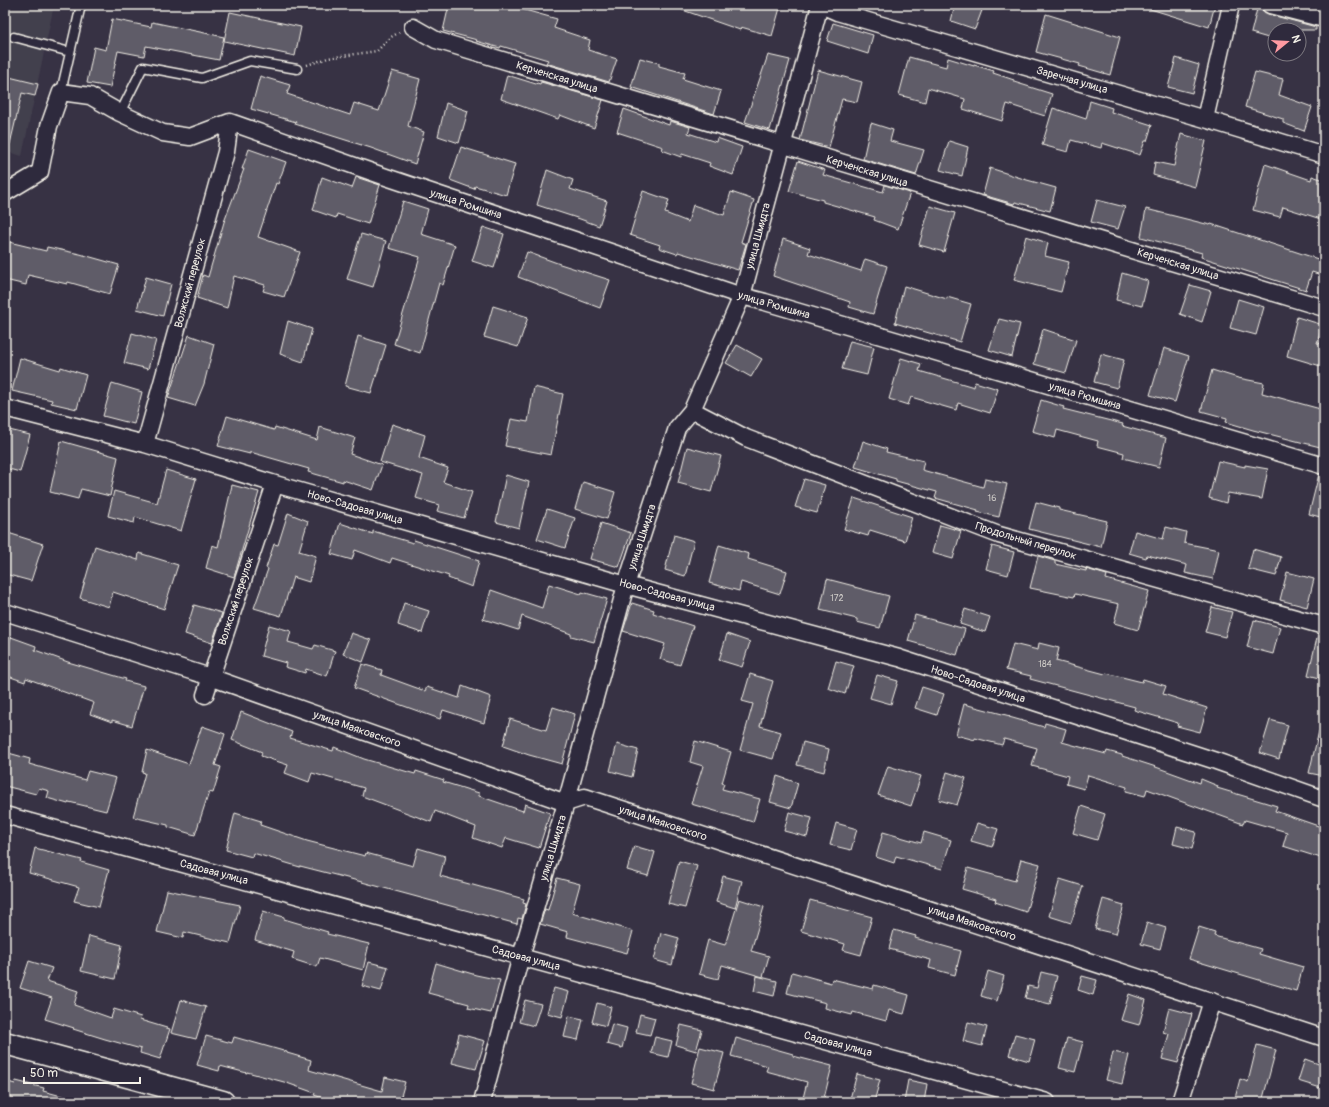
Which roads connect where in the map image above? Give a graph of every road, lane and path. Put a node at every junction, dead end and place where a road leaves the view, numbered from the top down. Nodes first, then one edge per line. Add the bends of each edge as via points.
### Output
1 (81, 5) edge
2 (419, 5) edge
3 (820, 5) edge
4 (1231, 5) edge
5 (1270, 5) edge
6 (1324, 19) edge
7 (413, 27) junction
8 (14, 37) dead end
9 (70, 52) junction
10 (297, 69) joint
11 (61, 92) junction
12 (120, 112) junction
13 (1205, 119) junction
14 (230, 122) junction
15 (783, 145) junction
16 (1324, 155) edge
17 (5, 193) edge
18 (742, 296) junction
19 (1324, 308) edge
20 (5, 408) edge
21 (692, 410) junction
22 (146, 444) junction
23 (1324, 466) edge
24 (275, 484) junction
25 (626, 585) junction
26 (5, 612) edge
27 (1324, 626) edge
28 (210, 678) junction
29 (205, 695) dead end
30 (1324, 799) edge
31 (566, 803) junction
32 (5, 815) edge
33 (521, 956) junction
34 (1212, 1001) junction
35 (1324, 1038) edge
36 (5, 1043) edge
37 (200, 1099) edge
38 (223, 1102) edge
39 (482, 1102) edge
40 (1047, 1102) edge
41 (1180, 1102) edge

1 - 9 lane
2 - 7 path
3 - 13 street, Заречная улица
3 - 15 street, улица Шмидта
4 - 13 street
5 - 6 street
7 - 10 path via 391,37 378,51 328,58
7 - 15 street, Керченская улица via 436,40
8 - 9 lane
9 - 11 lane
10 - 12 lane via 250,61 202,78 143,67
11 - 12 street via 90,96
11 - 17 street via 49,126 40,172
12 - 14 street via 163,133 190,137
13 - 16 street, Заречная улица
14 - 18 street, улица Рюмшина
14 - 22 street, Волжский переулок via 226,152
15 - 18 street, улица Шмидта
15 - 19 street, Керченская улица
18 - 21 street, улица Шмидта
18 - 23 street, улица Рюмшина
20 - 22 street, Ново-Садовая улица
21 - 25 street, улица Шмидта via 678,428
21 - 27 street, Продольный переулок via 746,438 999,535
22 - 24 street, Ново-Садовая улица
24 - 25 street, Ново-Садовая улица
24 - 28 street, Волжский переулок
25 - 30 street, Ново-Садовая улица via 899,658 1216,761
25 - 31 street, улица Шмидта
26 - 28 street, улица Маяковского
28 - 29 street, Волжский переулок
28 - 31 street, улица Маяковского
31 - 33 street, улица Шмидта
31 - 34 street, улица Маяковского via 584,797
32 - 33 street, Садовая улица
33 - 39 street, улица Шмидта
33 - 40 street, Садовая улица
34 - 35 street, улица Маяковского
34 - 41 street
36 - 37 main road
37 - 38 main road

